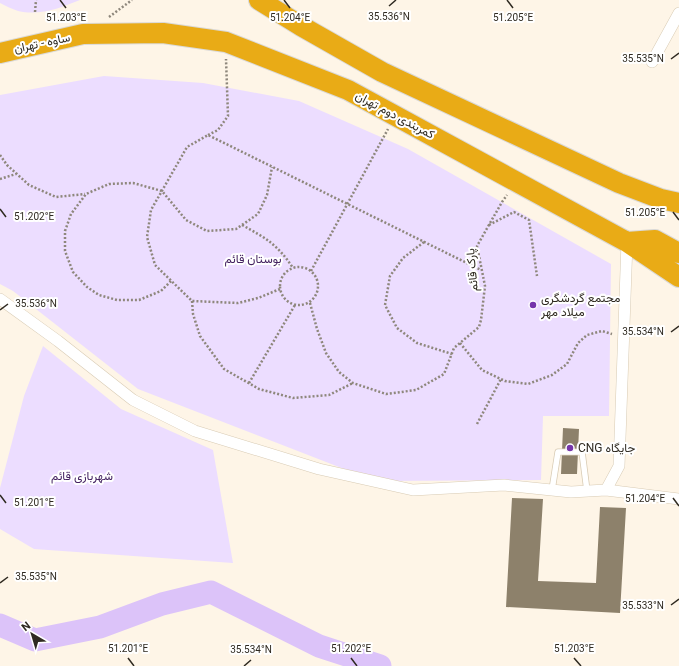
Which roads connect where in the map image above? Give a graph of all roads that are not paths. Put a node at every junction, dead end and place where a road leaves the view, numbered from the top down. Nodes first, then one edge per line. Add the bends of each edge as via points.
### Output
1 (259, 0) edge
2 (288, 0) edge
3 (679, 13) edge
4 (301, 26) junction
5 (84, 34) joint
6 (0, 52) edge
7 (652, 62) dead end
8 (670, 201) edge
9 (679, 216) edge
10 (627, 242) junction
11 (679, 253) edge
12 (679, 277) edge
13 (0, 299) edge
14 (552, 490) junction
15 (606, 490) junction
16 (587, 491) junction
17 (679, 499) edge

1 - 4 highway
2 - 4 highway
3 - 7 street
4 - 8 highway via 382,72 619,183
5 - 6 highway, ساوه - تهران
5 - 10 highway, کمربندی دوم تهران via 163,33 226,42 348,90
8 - 9 highway via 671,212
10 - 11 highway via 655,240
10 - 12 highway, کمربندی دوم تهران
10 - 15 street via 619,466
13 - 14 street via 132,400 195,431 319,469 413,490 504,485
14 - 16 street
14 - 16 lane via 558,452 582,452
15 - 16 street
15 - 17 street

